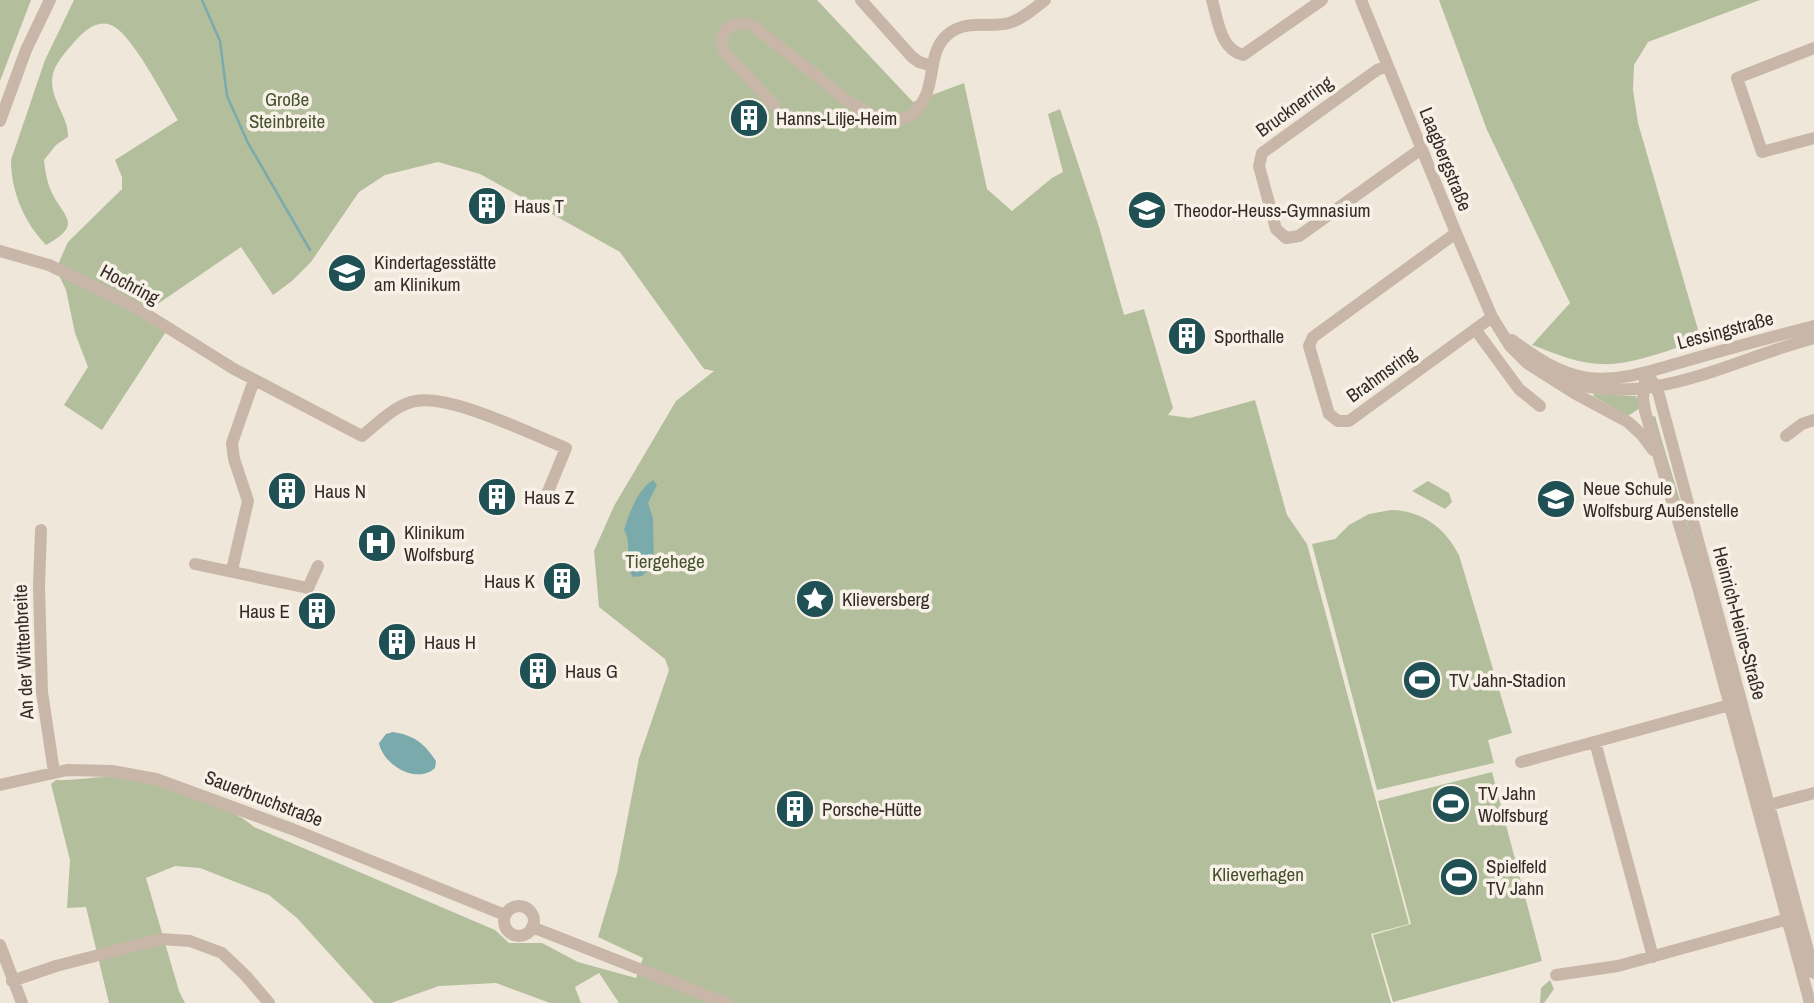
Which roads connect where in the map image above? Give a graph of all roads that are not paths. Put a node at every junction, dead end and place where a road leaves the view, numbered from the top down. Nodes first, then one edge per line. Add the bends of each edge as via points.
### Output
1 (50, 0) edge
2 (861, 0) edge
3 (1045, 0) edge
4 (1212, 0) edge
5 (1322, 0) edge
6 (1361, 0) edge
7 (1814, 48) edge
8 (932, 66) junction
9 (1387, 66) junction
10 (775, 106) dead end
11 (0, 121) edge
12 (1814, 138) edge
13 (1422, 149) junction
14 (1456, 233) junction
15 (0, 251) edge
16 (1492, 317) junction
17 (1814, 326) edge
18 (1475, 329) junction
19 (1501, 331) junction
20 (1814, 338) edge
21 (1646, 372) junction
22 (1546, 374) junction
23 (254, 380) junction
24 (1650, 388) junction
25 (1574, 393) joint
26 (1539, 405) dead end
27 (1814, 420) edge
28 (1786, 436) dead end
29 (1659, 460) junction
30 (547, 494) dead end
31 (41, 530) dead end
32 (195, 564) dead end
33 (318, 566) dead end
34 (232, 570) junction
35 (1735, 703) junction
36 (1595, 742) junction
37 (1521, 762) dead end
38 (54, 772) junction
39 (0, 785) edge
40 (1814, 793) edge
41 (1763, 807) junction
42 (505, 915) junction
43 (1793, 917) junction
44 (532, 927) junction
45 (0, 945) edge
46 (1653, 957) junction
47 (1814, 973) edge
48 (1556, 975) dead end
49 (12, 981) junction
50 (22, 1003) edge
51 (269, 1003) edge
52 (726, 1003) edge
53 (1810, 1003) edge

1 - 11 street
2 - 8 street via 912,57
3 - 8 street via 1011,23 971,25 952,32 938,47
4 - 5 street via 1225,43 1233,53 1243,55
6 - 9 street, Laagbergstraße
7 - 12 street via 1737,78 1762,152
8 - 10 street via 921,105 902,118 880,119 859,110 752,26 731,25 724,30 724,52
9 - 13 street, Laagbergstraße
9 - 13 street, Brucknerring via 1262,153 1259,166 1276,229 1286,238 1299,236
13 - 14 street, Laagbergstraße
14 - 16 street, Laagbergstraße
14 - 18 street, Brahmsring via 1313,337 1309,346 1329,414 1338,421 1349,421
15 - 23 street, Hochring via 49,265 130,304
16 - 18 street, Brahmsring
16 - 19 street, Laagbergstraße
17 - 21 street, Lessingstraße
18 - 26 street via 1519,389
19 - 21 street, Laagbergstraße via 1541,361 1568,373 1605,379
19 - 22 street, Laagbergstraße via 1519,356
20 - 24 street, Lessingstraße
21 - 24 street, Heinrich-Heine-Straße
22 - 24 street, Laagbergstraße via 1597,389
22 - 25 street, Laagbergstraße
23 - 30 street, Hochring via 362,436 413,401 455,403 566,448
23 - 34 street via 232,443 248,501
24 - 29 street, Heinrich-Heine-Straße via 1645,411
24 - 35 street, Heinrich-Heine-Straße
25 - 29 street, Heinrich-Heine-Straße via 1628,422
27 - 28 street
29 - 35 street, Heinrich-Heine-Straße
31 - 38 street, An der Wittenbreite via 42,692
32 - 34 street
33 - 34 street via 308,588
35 - 36 street
35 - 41 street, Heinrich-Heine-Straße
36 - 37 street
36 - 46 street
38 - 39 street, Sauerbruchstraße
38 - 42 street, Sauerbruchstraße via 112,771 156,779
40 - 41 street
41 - 43 street, Heinrich-Heine-Straße
42 - 44 street, Sauerbruchstraße via 505,926 513,935 524,935
42 - 44 street, Sauerbruchstraße via 513,907 525,907 533,915
43 - 46 street
43 - 47 street, Heinrich-Heine-Straße
43 - 53 street, Heinrich-Heine-Straße
44 - 52 street, Sauerbruchstraße
45 - 49 street
46 - 48 street
49 - 50 street
49 - 51 street via 161,939 190,941 222,953

